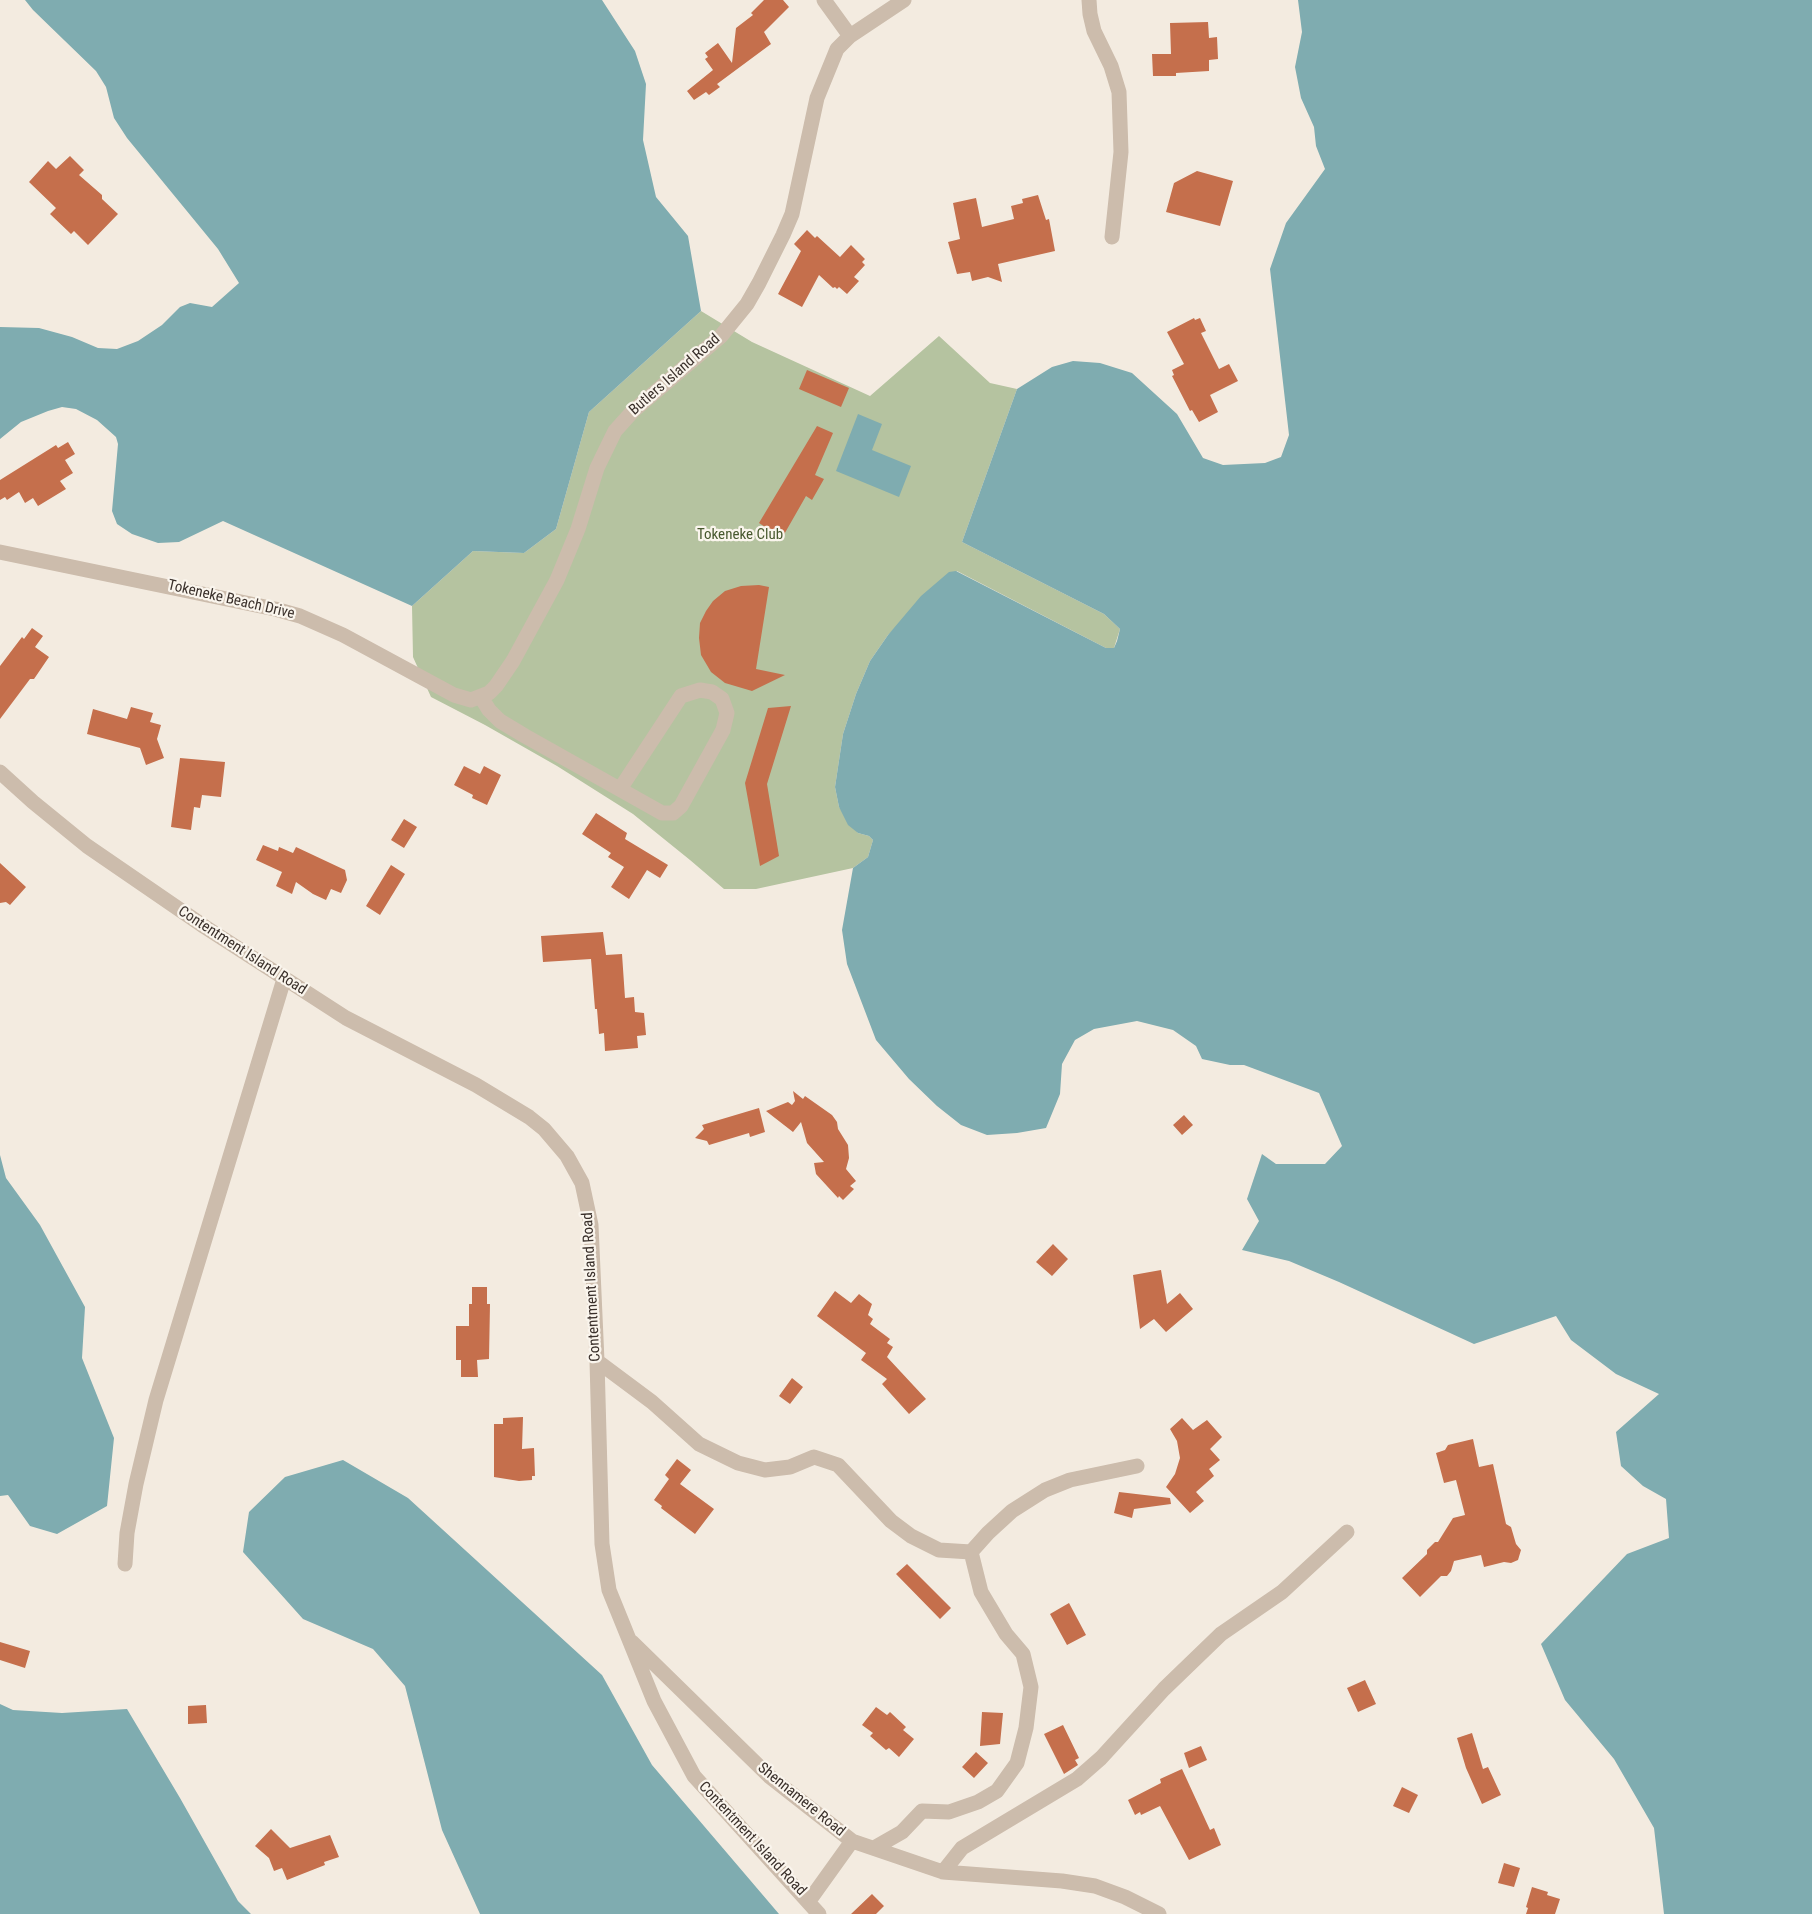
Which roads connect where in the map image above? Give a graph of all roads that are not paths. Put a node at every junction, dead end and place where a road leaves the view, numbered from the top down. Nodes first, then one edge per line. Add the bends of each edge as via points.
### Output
1 (824, 0) edge
2 (904, 0) edge
3 (1089, 0) edge
4 (850, 36) junction
5 (1112, 237) dead end
6 (0, 552) edge
7 (481, 697) junction
8 (0, 772) edge
9 (620, 789) junction
10 (284, 979) junction
11 (597, 1361) junction
12 (1137, 1466) dead end
13 (1347, 1532) dead end
14 (971, 1552) junction
15 (125, 1564) dead end
16 (626, 1635) junction
17 (852, 1841) junction
18 (874, 1848) junction
19 (943, 1872) junction
20 (809, 1901) junction
21 (819, 1914) edge
22 (1160, 1914) edge

1 - 4 street
2 - 4 street, Butlers Island Road
3 - 5 street via 1094,31 1119,92 1121,152
4 - 7 street, Butlers Island Road via 837,49 817,98 792,214 759,283 721,336 615,431 597,468 558,580 513,661 496,686
6 - 7 street, Tokeneke Beach Drive via 300,616 454,695 471,700
7 - 9 street via 500,721
8 - 10 street, Contentment Island Road via 87,846
9 - 9 street via 662,813 673,813 681,807 723,730 727,713 722,699 700,690 681,696
10 - 11 street, Contentment Island Road via 346,1018 476,1085 529,1117 557,1143 582,1184 587,1203
10 - 15 street via 156,1400 136,1484
11 - 14 street via 699,1444 738,1463 765,1470 790,1467 814,1457 838,1465 891,1521 911,1536 939,1550
11 - 16 street, Contentment Island Road via 602,1545 609,1590
12 - 14 street via 1070,1480 1044,1490 1012,1511
13 - 19 street via 1282,1592 1221,1634 1077,1779 963,1848
14 - 18 street via 981,1592 1023,1654 1031,1687 1017,1763 997,1791 949,1812 922,1811 902,1832
16 - 17 street, Shennamere Road via 769,1776
16 - 20 street, Contentment Island Road via 654,1701 694,1776
17 - 18 street, Shennamere Road
17 - 20 street, Contentment Island Road
18 - 19 street, Shennamere Road
19 - 22 street, Shennamere Road via 1095,1886
20 - 21 street, Contentment Island Road

